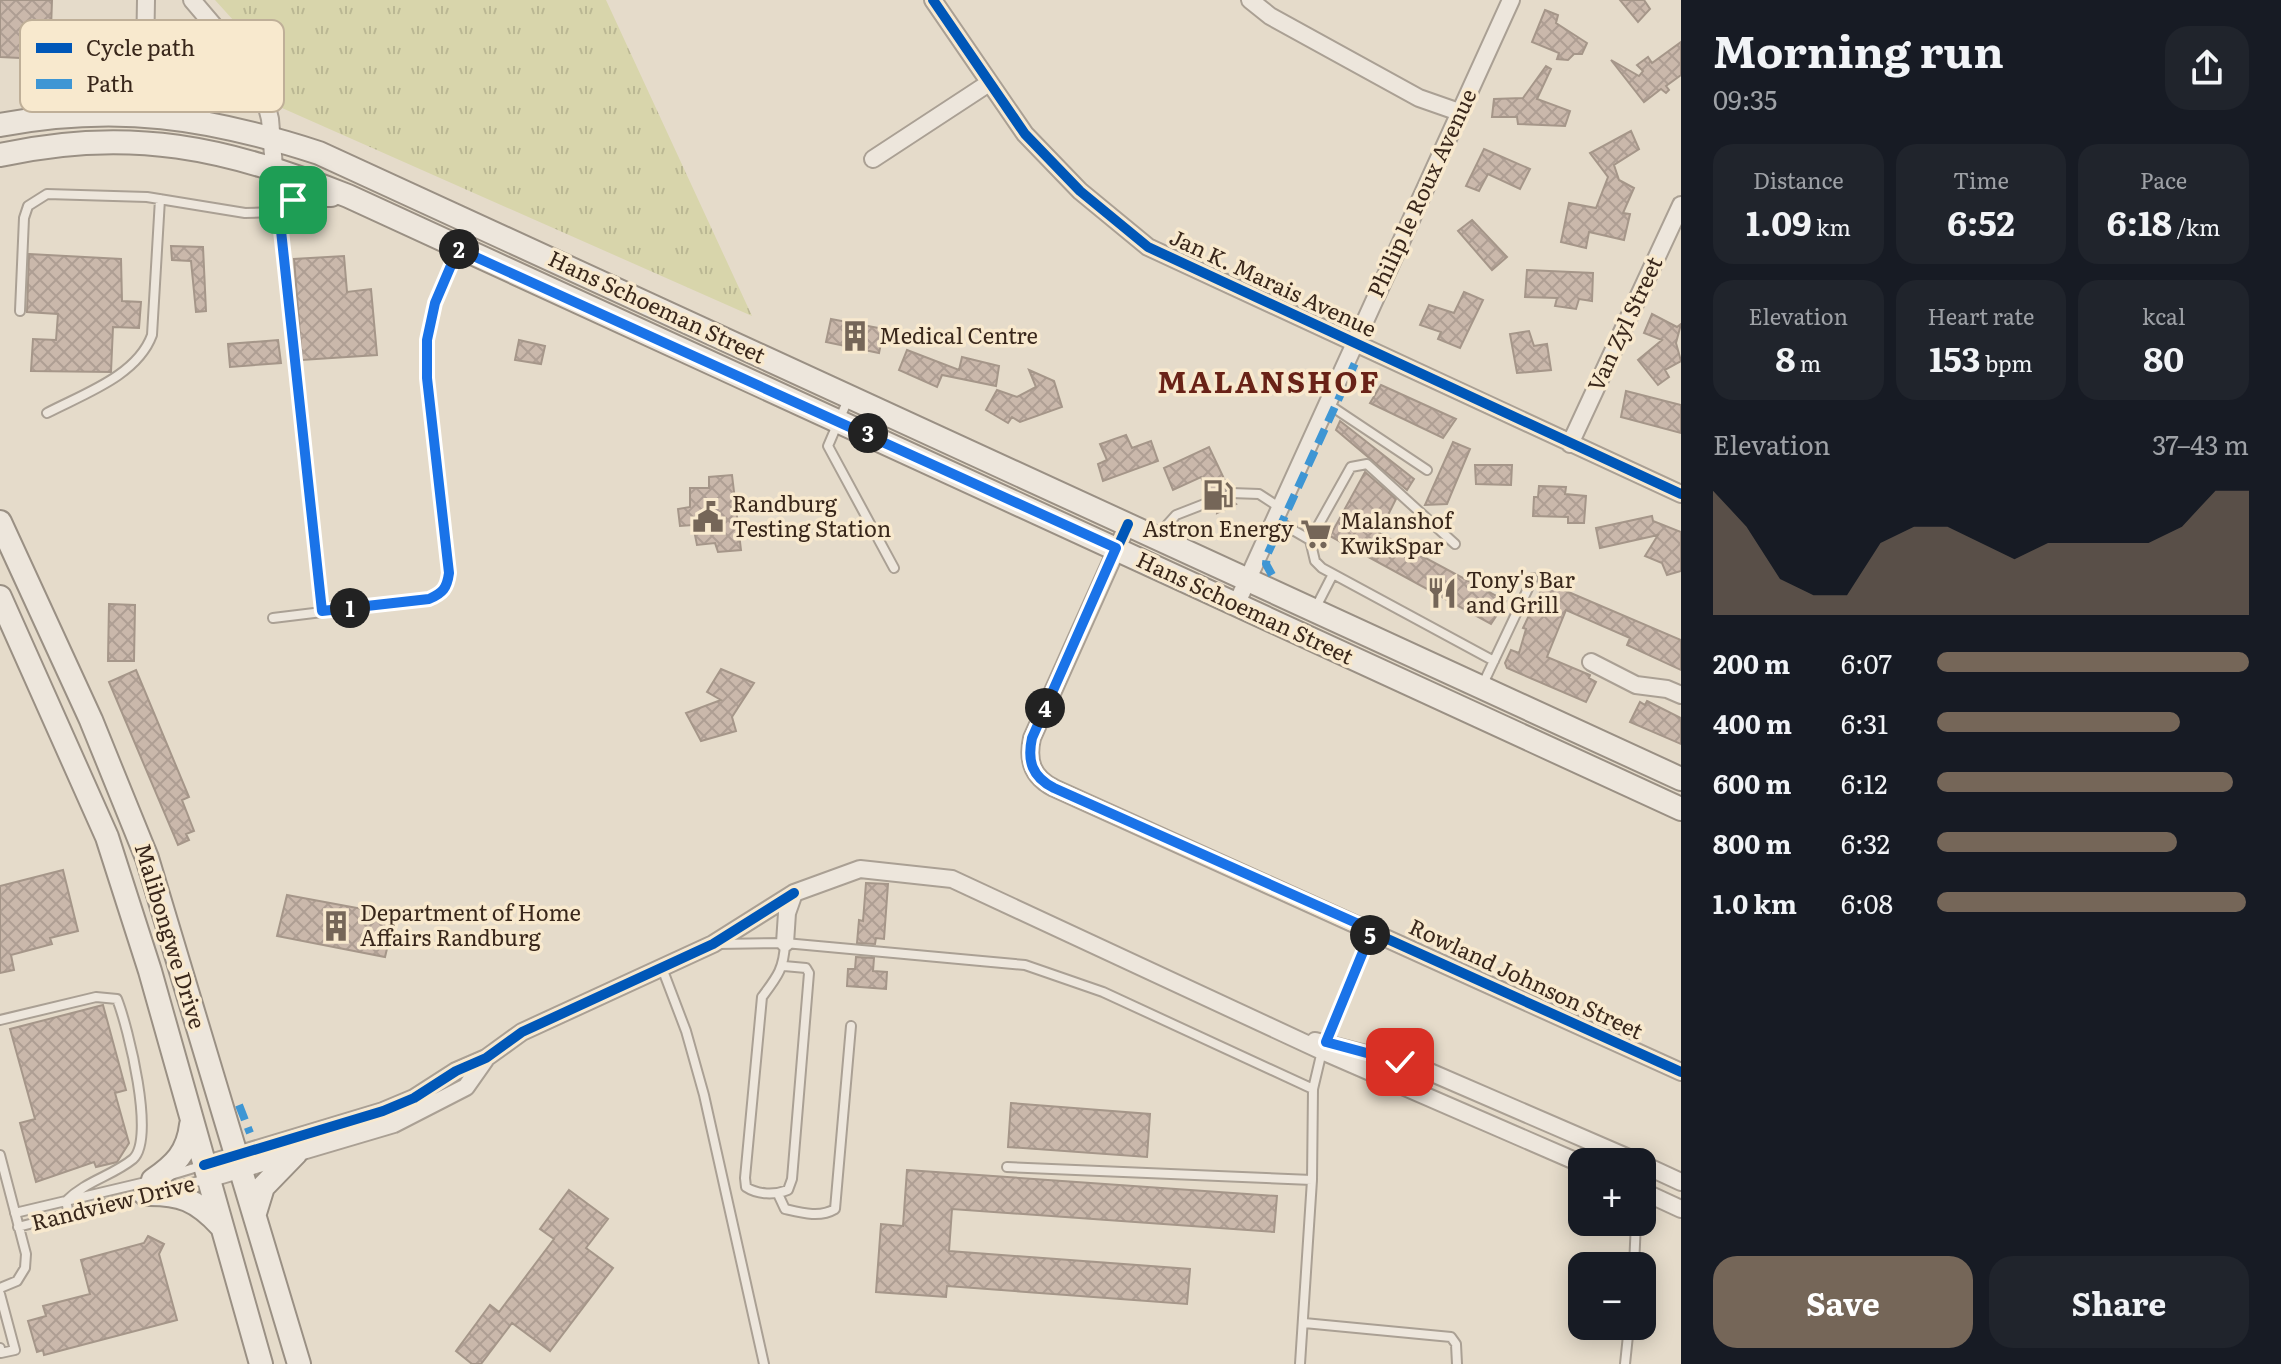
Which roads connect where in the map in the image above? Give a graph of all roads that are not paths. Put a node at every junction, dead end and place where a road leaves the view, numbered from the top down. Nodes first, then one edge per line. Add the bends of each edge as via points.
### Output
1 (146, 0) edge
2 (192, 0) edge
3 (933, 0) edge
4 (1250, 0) edge
5 (1511, 0) edge
6 (146, 20) edge
7 (209, 20) edge
8 (989, 83) junction
9 (144, 112) edge
10 (266, 112) edge
11 (1459, 112) junction
12 (144, 115) junction
13 (0, 125) edge
14 (271, 138) junction
15 (5, 155) edge
16 (873, 159) dead end
17 (274, 167) junction
18 (348, 196) junction
19 (160, 199) junction
20 (1681, 206) edge
21 (279, 212) junction
22 (470, 222) junction
23 (458, 249) junction
24 (20, 311) dead end
25 (1354, 342) junction
26 (850, 396) junction
27 (1326, 403) junction
28 (47, 413) dead end
29 (838, 419) junction
30 (1570, 444) junction
31 (1427, 470) dead end
32 (1231, 493) dead end
33 (1681, 494) edge
34 (1212, 501) dead end
35 (1277, 513) junction
36 (0, 522) edge
37 (1128, 524) junction
38 (1156, 537) junction
39 (1310, 540) junction
40 (1455, 544) dead end
41 (1116, 548) junction
42 (894, 568) dead end
43 (1333, 574) junction
44 (1533, 578) dead end
45 (1247, 579) junction
46 (0, 597) edge
47 (1236, 605) junction
48 (1314, 610) junction
49 (322, 611) junction
50 (273, 618) dead end
51 (1494, 661) junction
52 (1591, 662) dead end
53 (1482, 687) junction
54 (1681, 695) edge
55 (1681, 779) edge
56 (1681, 809) edge
57 (794, 893) junction
58 (1372, 930) junction
59 (785, 943) junction
60 (713, 944) junction
61 (784, 966) junction
62 (662, 967) junction
63 (0, 1020) edge
64 (851, 1026) dead end
65 (1324, 1046) junction
66 (486, 1058) junction
67 (1681, 1072) edge
68 (1450, 1081) junction
69 (1313, 1089) junction
70 (1441, 1102) junction
71 (191, 1119) junction
72 (1541, 1119) junction
73 (1531, 1142) junction
74 (1607, 1148) edge
75 (296, 1153) junction
76 (0, 1155) edge
77 (1568, 1158) edge
78 (238, 1161) junction
79 (1007, 1167) dead end
80 (1656, 1170) edge
81 (206, 1172) junction
82 (1312, 1180) junction
83 (1681, 1182) edge
84 (149, 1187) junction
85 (778, 1194) junction
86 (1656, 1197) edge
87 (66, 1201) junction
88 (1681, 1209) edge
89 (15, 1213) junction
90 (69, 1214) junction
91 (255, 1214) junction
92 (18, 1227) junction
93 (224, 1230) junction
94 (0, 1288) edge
95 (0, 1294) edge
96 (1304, 1323) junction
97 (1628, 1340) edge
98 (0, 1348) edge
99 (261, 1364) edge
100 (299, 1364) edge
101 (764, 1364) edge
102 (1300, 1364) edge
103 (1457, 1364) edge
104 (1625, 1364) edge

1 - 6 street
2 - 7 street
3 - 8 street, Jan K. Marais Avenue
4 - 11 street via 1419,98
5 - 11 street, Philip le Roux Avenue
8 - 16 street
8 - 25 street, Jan K. Marais Avenue via 1050,162 1148,247
9 - 12 street
10 - 14 street
11 - 25 street, Philip le Roux Avenue
12 - 13 main road, Hans Schoeman Street
12 - 14 main road, Hans Schoeman Street via 201,120
14 - 17 street
14 - 22 main road, Hans Schoeman Street via 319,153
15 - 17 main road, Hans Schoeman Street via 108,141 155,142
17 - 18 main road, Hans Schoeman Street
17 - 21 lane
18 - 21 main road via 303,195
18 - 23 main road, Hans Schoeman Street
19 - 21 lane via 245,213
19 - 24 lane via 47,194 36,198 24,218
19 - 28 lane via 147,347 115,377
20 - 30 street, Van Zyl Street
21 - 49 lane
22 - 23 lane
22 - 26 main road, Hans Schoeman Street
23 - 29 main road, Hans Schoeman Street
23 - 49 lane via 435,303 427,340 447,586 429,599
25 - 27 street, Philip le Roux Avenue
25 - 30 street, Jan K. Marais Avenue
26 - 29 lane
26 - 37 main road, Hans Schoeman Street
27 - 31 lane
27 - 35 street, Philip le Roux Avenue
29 - 41 main road, Hans Schoeman Street
29 - 42 lane via 828,441 831,453
30 - 33 street, Jan K. Marais Avenue
32 - 35 lane via 1252,492
34 - 38 lane via 1181,512
35 - 39 lane
35 - 45 street, Philip le Roux Avenue
36 - 78 main road, Malibongwe Drive via 91,720 147,858
37 - 38 main road, Hans Schoeman Street
37 - 41 street, Rowland Johnson Street
38 - 45 main road, Hans Schoeman Street
39 - 40 lane via 1351,467 1359,463 1375,469
39 - 43 lane via 1315,561
41 - 47 main road, Hans Schoeman Street
41 - 58 street, Rowland Johnson Street via 1032,738 1031,768 1054,788
43 - 48 lane
43 - 51 lane
44 - 51 lane
45 - 47 street, Philip le Roux Avenue
45 - 48 main road, Hans Schoeman Street
46 - 71 main road, Malibongwe Drive via 107,837
47 - 56 main road, Hans Schoeman Street
48 - 53 main road, Hans Schoeman Street
49 - 50 lane
51 - 53 lane
52 - 54 street via 1636,685
53 - 55 main road, Hans Schoeman Street
57 - 59 street
57 - 60 street
57 - 65 street via 860,869 952,879
58 - 65 lane
58 - 67 street, Rowland Johnson Street
59 - 60 lane
59 - 61 lane
59 - 69 lane via 982,959 1045,970
60 - 62 street
61 - 85 lane via 806,968 809,973 792,1179 788,1190
61 - 85 lane via 762,997 745,1178 752,1191
62 - 66 street via 522,1032
62 - 101 lane via 704,1095
63 - 87 lane via 96,997 117,999 134,1060 144,1140 132,1159
64 - 85 lane via 835,1209 785,1209
65 - 68 street via 1410,1065
65 - 69 lane
65 - 70 street
66 - 75 street via 466,1087 433,1107
66 - 78 street via 383,1111
68 - 70 street
68 - 72 street
69 - 82 lane
70 - 73 street
71 - 81 main road, Malibongwe Drive
71 - 84 main road via 184,1153
72 - 73 street
72 - 74 street
73 - 77 street
75 - 78 street
75 - 91 main road via 263,1187
76 - 89 lane, Randview Drive
78 - 81 street
78 - 91 main road, Malibongwe Drive
79 - 82 lane
80 - 83 street
81 - 84 lane, Randview Drive
81 - 84 lane, Randview Drive
81 - 93 main road, Malibongwe Drive
82 - 96 lane
84 - 87 lane, Randview Drive
84 - 90 lane, Randview Drive
84 - 93 main road via 195,1202
86 - 88 street
87 - 89 lane, Randview Drive
87 - 90 lane
89 - 92 lane, Randview Drive
90 - 92 lane, Randview Drive
91 - 100 main road, Malibongwe Drive
92 - 94 lane, Randview Drive via 25,1268 17,1281
93 - 99 main road, Malibongwe Drive
95 - 98 lane via 15,1350 1,1353
96 - 102 lane
96 - 103 lane via 1451,1337
97 - 104 lane

